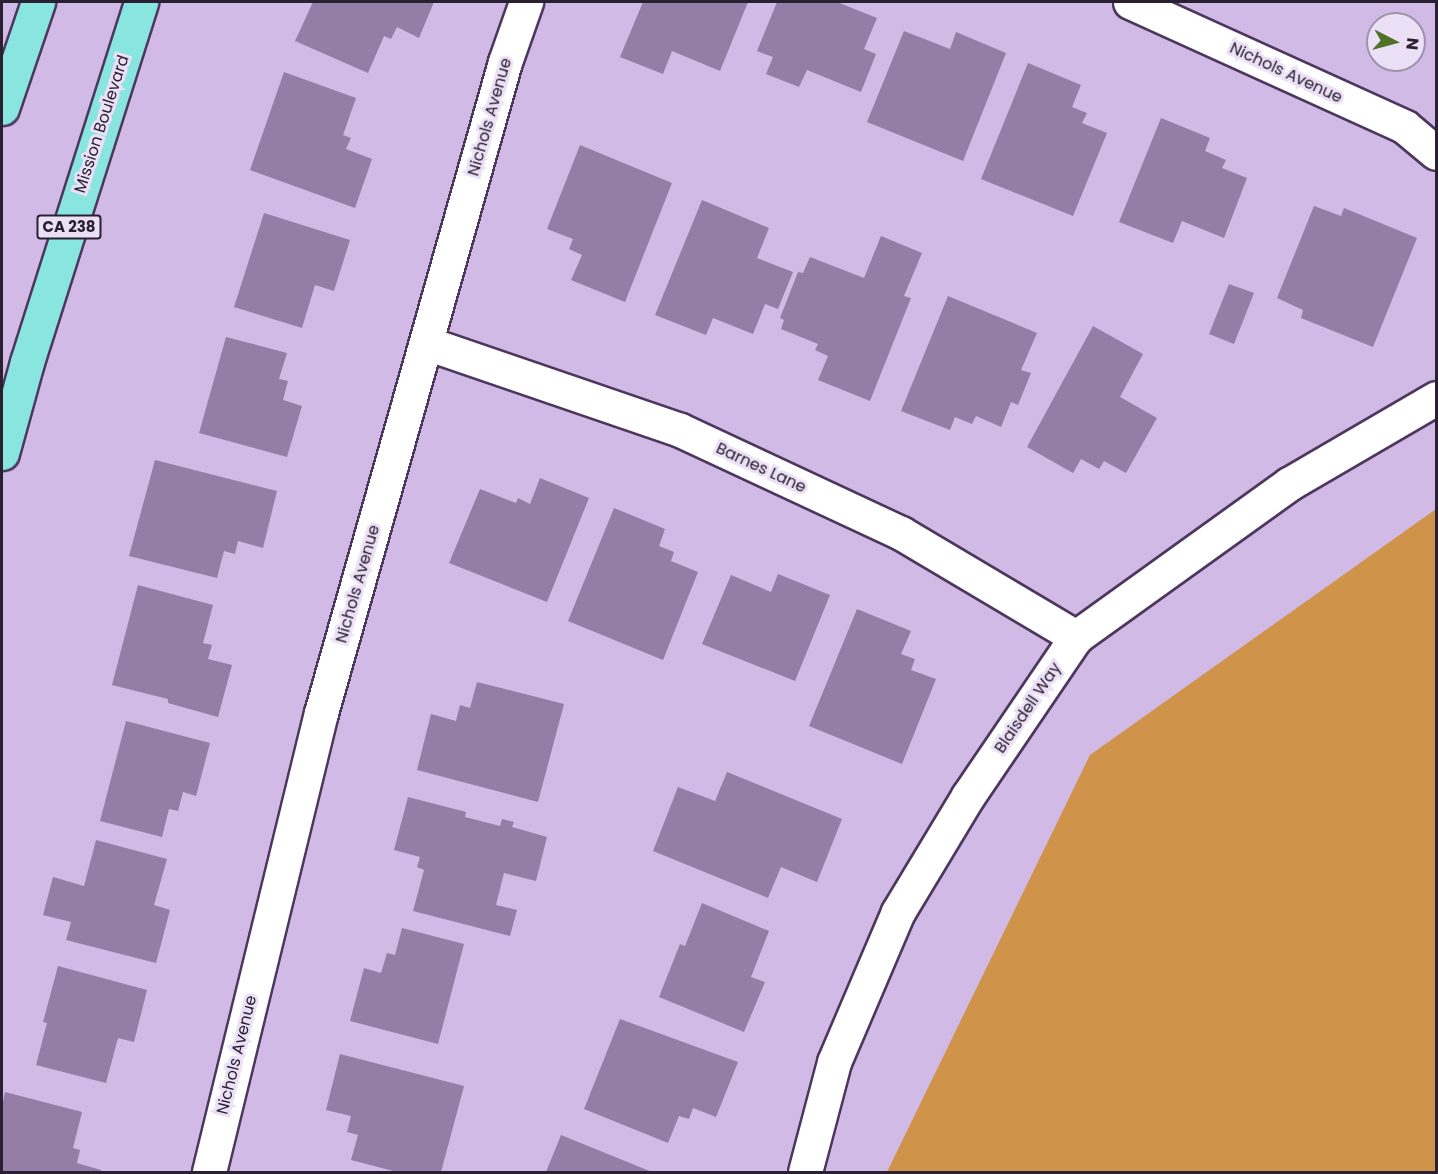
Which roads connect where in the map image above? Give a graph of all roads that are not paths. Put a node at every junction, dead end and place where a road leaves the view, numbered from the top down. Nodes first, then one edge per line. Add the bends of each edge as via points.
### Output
1 (38, 2) edge
2 (141, 2) edge
3 (526, 2) edge
4 (1130, 2) edge
5 (2, 108) edge
6 (1437, 153) edge
7 (426, 343) junction
8 (1437, 398) edge
9 (2, 453) edge
10 (1076, 637) junction
11 (209, 1173) edge
12 (805, 1173) edge

1 - 5 main road
2 - 9 main road, Mission Boulevard / CA 238
3 - 7 street, Nichols Avenue via 505,62
4 - 6 street, Nichols Avenue via 1405,127
7 - 10 street, Barnes Lane via 680,430 901,533
7 - 11 street, Nichols Avenue via 321,713
8 - 10 street, Blaisdell Way via 1289,484
10 - 12 street, Blaisdell Way via 968,796 898,912 834,1062

